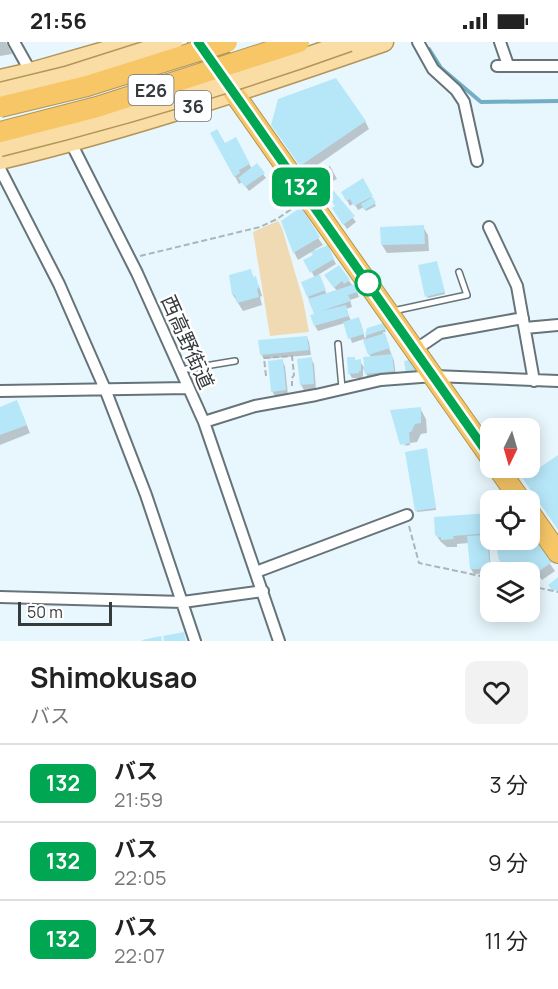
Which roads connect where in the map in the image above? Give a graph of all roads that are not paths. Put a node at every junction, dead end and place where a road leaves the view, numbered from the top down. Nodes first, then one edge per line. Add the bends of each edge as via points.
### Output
1 (14, 42) edge
2 (136, 42) edge
3 (173, 42) edge
4 (198, 42) edge
5 (227, 42) edge
6 (299, 42) edge
7 (350, 42) edge
8 (384, 42) edge
9 (418, 42) edge
10 (500, 42) edge
11 (558, 66) edge
12 (31, 72) junction
13 (0, 79) edge
14 (0, 92) edge
15 (236, 93) junction
16 (0, 107) edge
17 (0, 132) edge
18 (71, 143) junction
19 (0, 147) edge
20 (0, 160) edge
21 (477, 161) dead end
22 (0, 169) edge
23 (489, 227) dead end
24 (459, 272) dead end
25 (389, 313) junction
26 (524, 323) junction
27 (558, 325) edge
28 (338, 344) dead end
29 (415, 350) junction
30 (235, 361) dead end
31 (181, 370) junction
32 (434, 376) junction
33 (534, 381) junction
34 (558, 381) edge
35 (189, 388) junction
36 (343, 388) junction
37 (105, 389) junction
38 (0, 391) edge
39 (204, 422) junction
40 (480, 443) edge
41 (407, 515) road end
42 (540, 528) edge
43 (558, 554) edge
44 (256, 572) junction
45 (263, 591) junction
46 (0, 597) edge
47 (183, 602) junction
48 (195, 641) edge
49 (279, 641) edge

1 - 12 street, 西高野街道
2 - 12 main road
3 - 14 main road, bridge
4 - 15 highway
5 - 16 highway, E26, bridge via 87,86
6 - 17 highway, E26, bridge via 97,107
7 - 19 main road, 36, bridge via 227,84
8 - 15 main road, 36
9 - 21 street via 433,69 464,102
10 - 11 street via 502,66
12 - 13 main road
12 - 18 street, 西高野街道
15 - 18 main road, 36
15 - 25 highway
18 - 20 main road, 36
18 - 31 street, 西高野街道
22 - 37 street via 59,284
23 - 26 street via 517,286
24 - 25 lane via 467,295
25 - 29 highway
26 - 27 street
26 - 29 street via 440,333
26 - 33 street
28 - 36 lane
29 - 32 highway
30 - 31 lane
31 - 35 street, 西高野街道
32 - 33 street
32 - 36 street
32 - 40 highway
33 - 34 street
35 - 37 street
35 - 39 street, 西高野街道
36 - 39 street via 255,406
37 - 38 street
37 - 47 street
39 - 44 street, 西高野街道
41 - 44 street
42 - 43 highway
44 - 45 street, 西高野街道
45 - 47 street
45 - 49 street, 西高野街道
46 - 47 street
47 - 48 street

